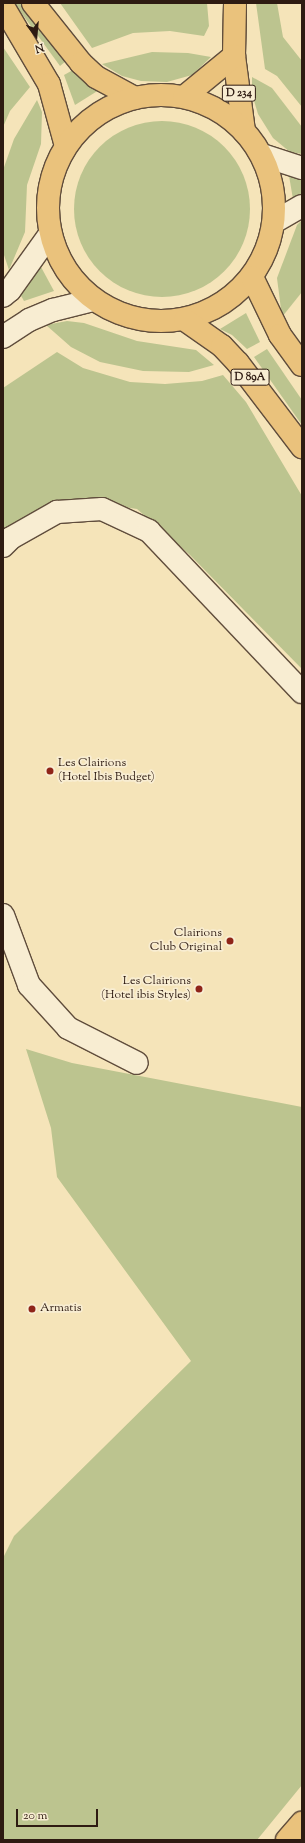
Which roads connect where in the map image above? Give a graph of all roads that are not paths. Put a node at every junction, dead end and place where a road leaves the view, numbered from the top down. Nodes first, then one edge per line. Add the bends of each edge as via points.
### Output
1 (33, 3) edge
2 (235, 3) edge
3 (3, 6) edge
4 (234, 56) junction
5 (184, 97) junction
6 (135, 98) junction
7 (244, 131) junction
8 (66, 146) junction
9 (262, 155) junction
10 (302, 168) edge
11 (302, 206) edge
12 (274, 222) junction
13 (50, 234) junction
14 (252, 277) junction
15 (3, 296) edge
16 (93, 300) junction
17 (185, 320) junction
18 (3, 337) edge
19 (302, 365) edge
20 (302, 447) edge
21 (3, 546) edge
22 (302, 692) edge
23 (3, 915) edge
24 (137, 1063) dead end
25 (302, 1823) edge
26 (287, 1840) edge

1 - 6 main road via 81,63 96,77
2 - 4 main road, D 234
3 - 8 main road via 49,84
4 - 5 main road, D 234
4 - 7 main road, D 234
5 - 6 main road via 160,95
5 - 7 main road via 217,109
6 - 8 main road via 108,108 85,124
7 - 9 main road
8 - 13 main road via 53,173 47,203
9 - 10 street
9 - 12 main road via 274,191
11 - 12 street
12 - 14 main road via 267,251
13 - 15 street
13 - 16 main road via 59,259 74,281
14 - 17 main road via 233,296 210,311
14 - 19 main road via 280,335
16 - 17 main road via 121,315 153,322
16 - 18 street via 53,310 29,320
17 - 20 main road, D 89A via 222,346 238,363
21 - 22 street via 11,538 57,512 102,510 149,531
23 - 24 street via 29,985 63,1023 68,1028
25 - 26 main road

